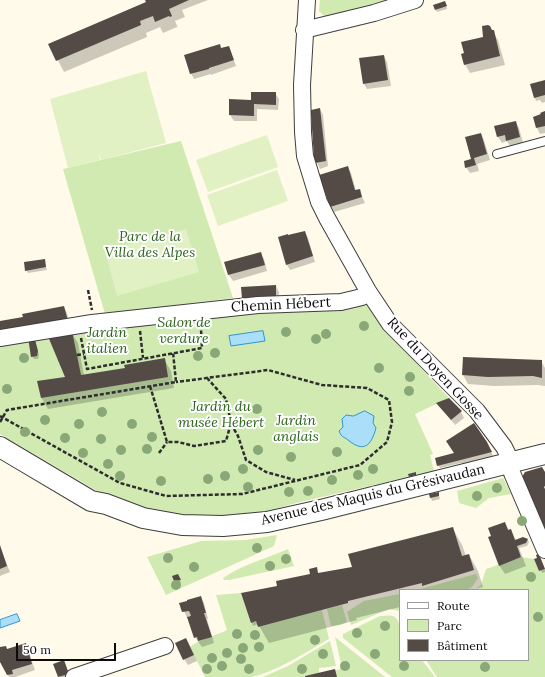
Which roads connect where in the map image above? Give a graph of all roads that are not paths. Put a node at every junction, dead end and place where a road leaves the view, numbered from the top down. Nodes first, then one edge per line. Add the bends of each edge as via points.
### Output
1 (307, 0) edge
2 (415, 0) edge
3 (304, 30) junction
4 (545, 141) edge
5 (497, 154) dead end
6 (368, 291) junction
7 (0, 338) edge
8 (0, 439) edge
9 (0, 448) edge
10 (545, 454) edge
11 (509, 463) junction
12 (106, 504) junction
13 (545, 550) edge
14 (165, 646) dead end
15 (74, 677) edge

1 - 3 street, Rue du Doyen Gosse
2 - 3 street
3 - 6 street, Rue du Doyen Gosse via 302,85 306,156 322,207
4 - 5 lane
6 - 7 street, Chemin Hébert via 362,297 341,302 258,305 79,325
6 - 11 street, Rue du Doyen Gosse via 390,324 477,411 504,447
8 - 12 street via 96,495
9 - 12 street via 91,501
10 - 11 street, Avenue des Maquis du Grésivaudan
11 - 12 street, Avenue des Maquis du Grésivaudan via 267,522 223,526 182,525 143,518
11 - 13 street, Rue du Doyen Gosse
14 - 15 street

